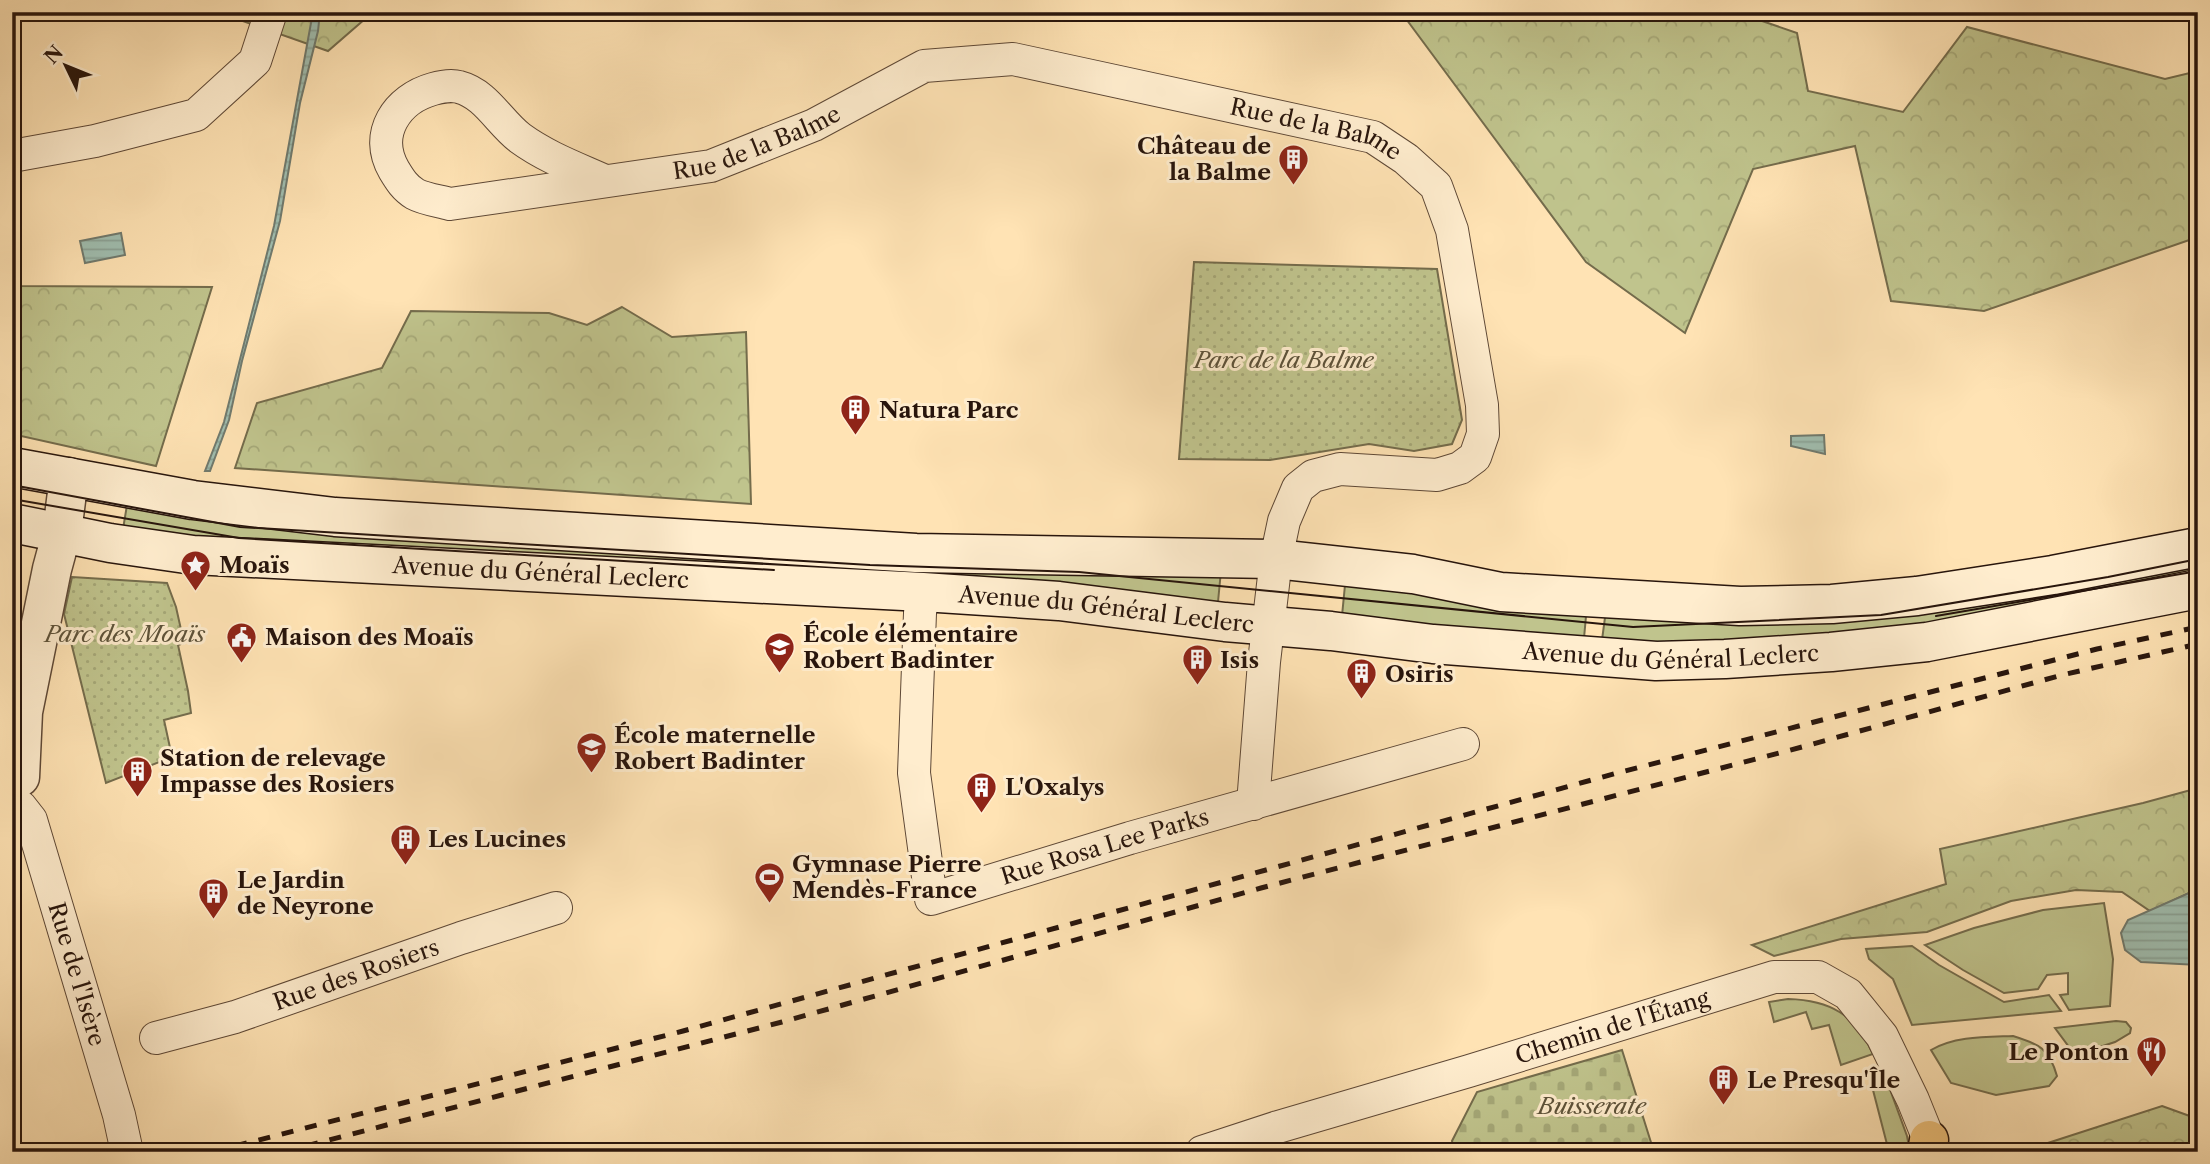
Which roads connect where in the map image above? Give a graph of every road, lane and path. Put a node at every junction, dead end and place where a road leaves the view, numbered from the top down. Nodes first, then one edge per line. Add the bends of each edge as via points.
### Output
1 (271, 12) edge
2 (12, 156) edge
3 (605, 181) junction
4 (12, 467) edge
5 (69, 477) junction
6 (12, 523) edge
7 (62, 531) junction
8 (2198, 547) edge
9 (1276, 559) junction
10 (2198, 589) edge
11 (923, 592) junction
12 (1268, 626) junction
13 (18, 721) edge
14 (1463, 744) dead end
15 (15, 789) edge
16 (1253, 804) junction
17 (556, 908) dead end
18 (156, 1038) dead end
19 (1930, 1148) edge
20 (127, 1152) edge
21 (1202, 1152) edge

1 - 2 street via 254,61 196,115
3 - 3 street, Rue de la Balme via 518,136 480,97 458,86 416,93 395,112 386,135 388,159 403,185 417,195 450,204
3 - 9 street, Rue de la Balme via 711,166 814,125 924,66 1013,58 1373,137 1436,186 1452,230 1483,434 1475,457 1460,468 1437,475 1340,469 1313,476 1293,498
4 - 5 main road, Avenue du Général Leclerc
5 - 7 main road, Rue de l'Isère
5 - 9 main road, Avenue du Général Leclerc via 193,500 335,517 916,553
6 - 7 main road, Avenue du Général Leclerc
7 - 11 main road, Avenue du Général Leclerc via 193,555
7 - 13 main road, Rue de l'Isère
8 - 9 main road, Avenue du Général Leclerc via 1917,596 1740,606 1501,592 1413,575
9 - 12 street, Rue de la Balme
10 - 12 main road, Avenue du Général Leclerc via 1927,642 1725,659 1656,661
11 - 12 main road, Avenue du Général Leclerc via 1059,601
11 - 16 street, Rue Rosa Lee Parks via 914,773 931,900
12 - 16 street
13 - 15 main road, Rue de l'Isère
14 - 16 street, Rue Rosa Lee Parks
15 - 20 street, Rue de l'Isère via 31,820
17 - 18 street, Rue des Rosiers via 235,1017
19 - 21 street, Chemin de l'Étang via 1882,1036 1848,994 1818,977 1774,977

